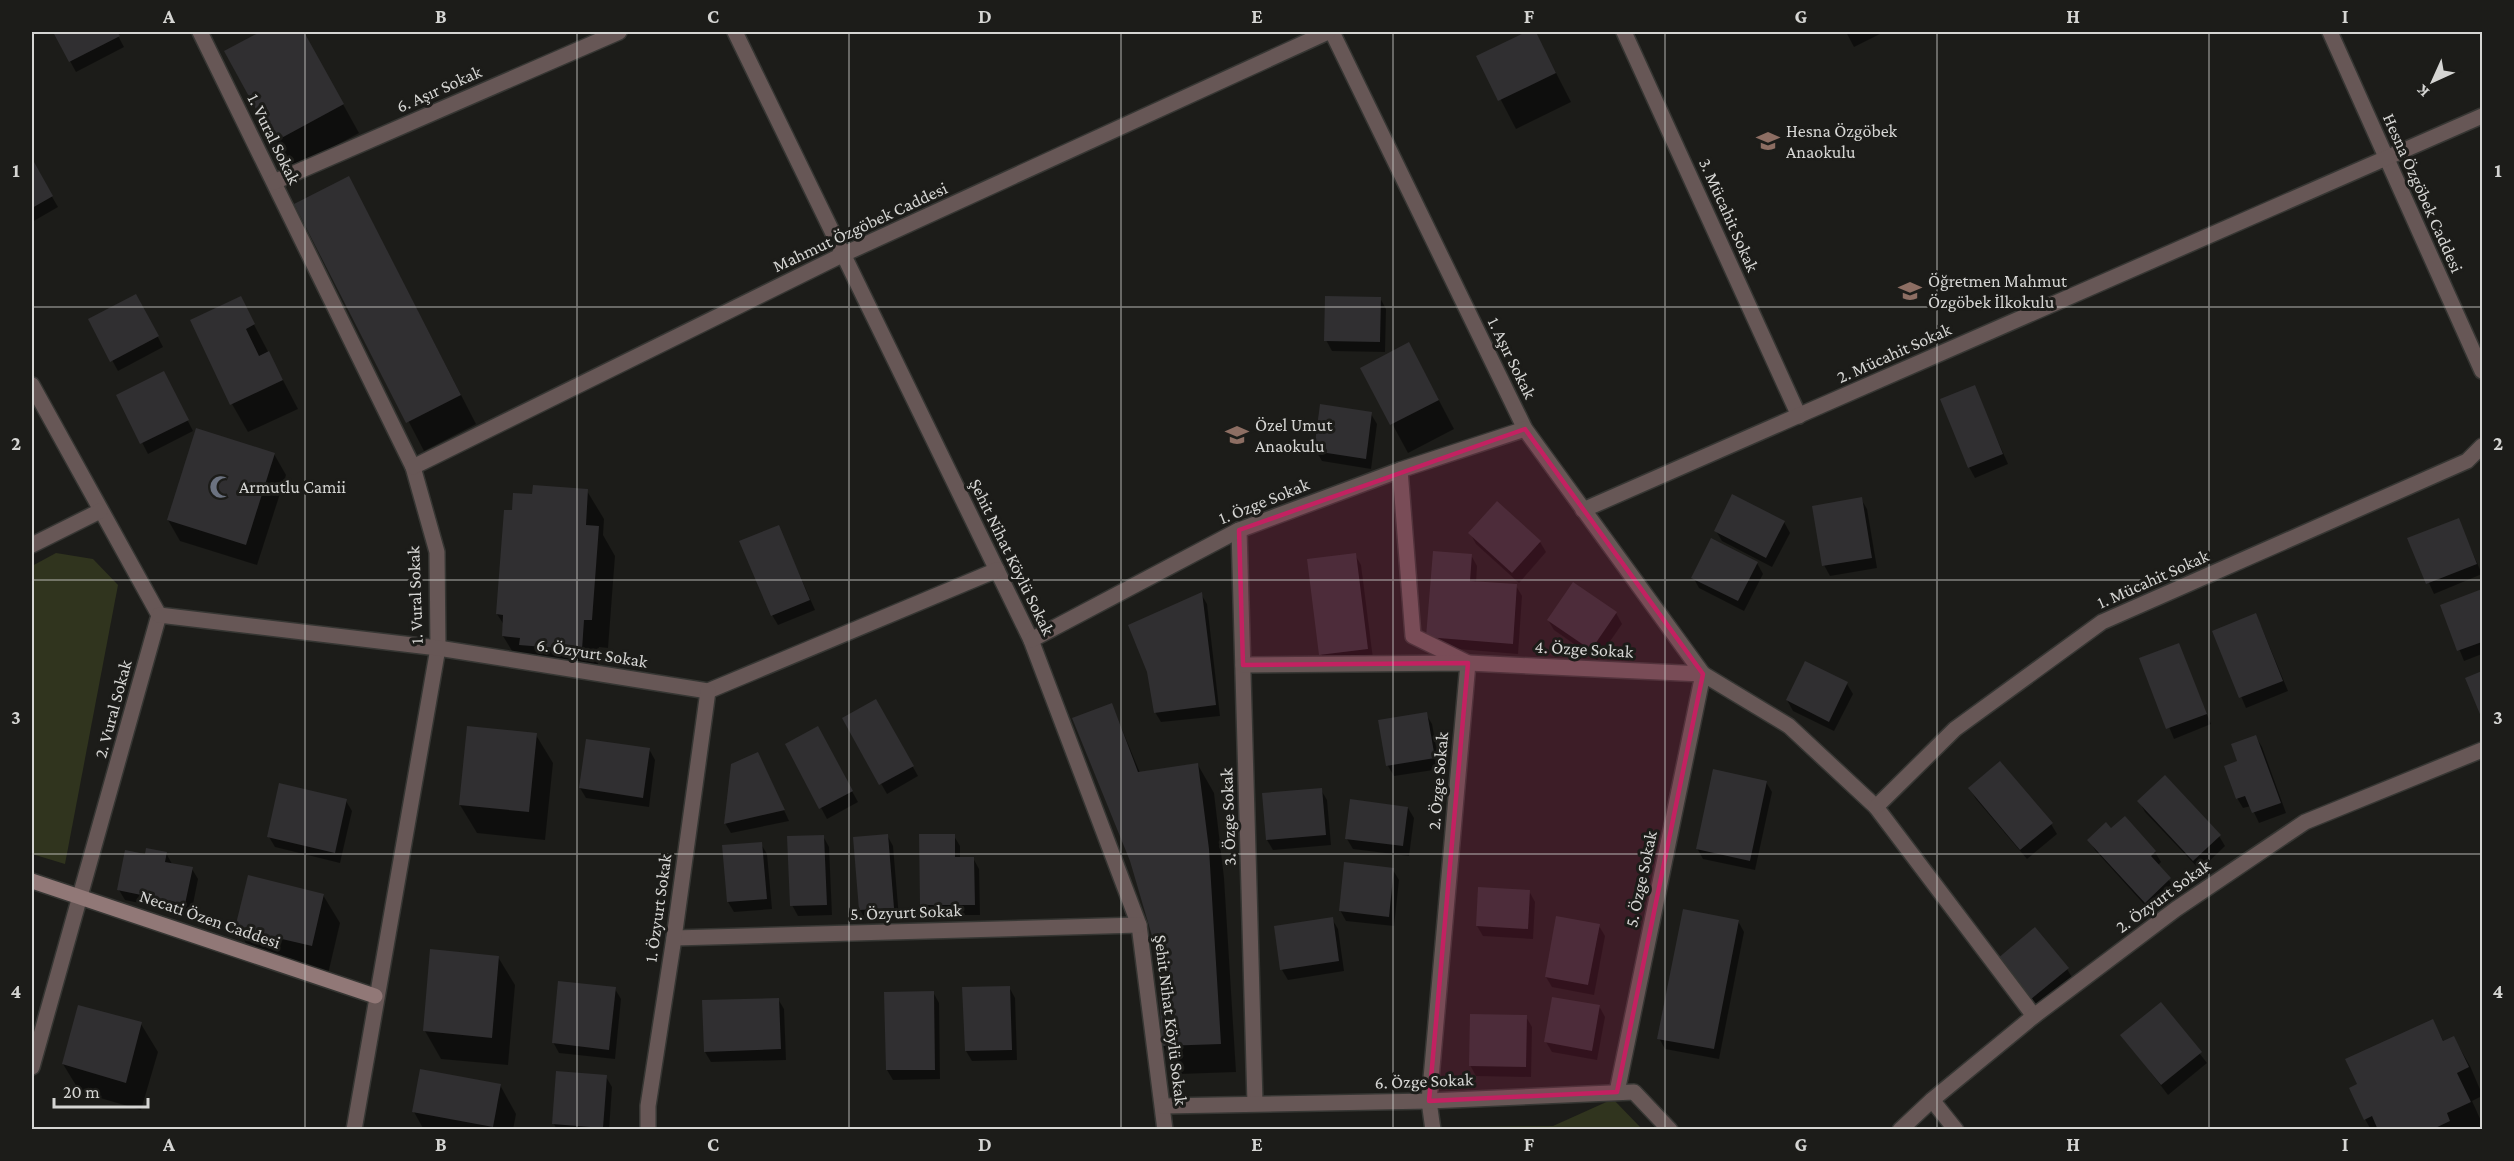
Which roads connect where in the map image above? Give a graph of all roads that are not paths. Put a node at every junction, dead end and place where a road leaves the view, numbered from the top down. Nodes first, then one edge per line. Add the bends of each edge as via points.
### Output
1 (200, 32) edge
2 (619, 32) edge
3 (735, 32) edge
4 (1330, 32) edge
5 (1624, 32) edge
6 (2330, 32) edge
7 (2482, 116) edge
8 (2386, 159) junction
9 (274, 182) junction
10 (844, 254) junction
11 (2482, 371) edge
12 (32, 385) edge
13 (1799, 416) junction
14 (1525, 429) junction
15 (2482, 446) edge
16 (413, 467) junction
17 (1400, 470) junction
18 (1583, 510) junction
19 (100, 511) junction
20 (1239, 530) junction
21 (32, 545) edge
22 (997, 570) junction
23 (159, 615) junction
24 (1031, 640) junction
25 (438, 648) junction
26 (1468, 663) junction
27 (1243, 665) junction
28 (1703, 674) junction
29 (708, 691) junction
30 (2482, 750) edge
31 (1876, 807) junction
32 (32, 880) edge
33 (81, 896) junction
34 (1140, 925) junction
35 (674, 938) junction
36 (375, 996) junction
37 (2034, 1016) junction
38 (32, 1067) edge
39 (1617, 1092) junction
40 (1932, 1100) junction
41 (1429, 1101) junction
42 (1255, 1103) junction
43 (1163, 1106) junction
44 (354, 1130) edge
45 (648, 1130) edge
46 (1165, 1130) edge
47 (1433, 1130) edge
48 (1670, 1130) edge
49 (1900, 1130) edge
50 (1956, 1130) edge

1 - 9 street, 1. Vural Sokak
2 - 9 street, 6. Aşır Sokak
3 - 10 street, Şehit Nihat Köylü Sokak
4 - 10 street, Mahmut Özgöbek Caddesi
4 - 14 street, 1. Aşır Sokak
5 - 13 street, 3. Mücahit Sokak
6 - 8 street, Hesna Özgöbek Caddesi
7 - 8 street, 2. Mücahit Sokak
8 - 11 street, Hesna Özgöbek Caddesi
8 - 13 street, 2. Mücahit Sokak
9 - 16 street, 1. Vural Sokak
10 - 16 street, Mahmut Özgöbek Caddesi
10 - 22 street, Şehit Nihat Köylü Sokak
12 - 19 street
13 - 18 street, 2. Mücahit Sokak
14 - 17 street, 1. Özge Sokak
14 - 18 street, 1. Aşır Sokak
15 - 31 street, 1. Mücahit Sokak via 2466,461 2102,622 1955,729
16 - 25 street, 1. Vural Sokak via 437,552
17 - 20 street, 1. Özge Sokak
17 - 26 street via 1413,636
18 - 28 street, 1. Aşır Sokak
19 - 21 street
19 - 23 street
20 - 24 street, 1. Özge Sokak
20 - 27 street, 3. Özge Sokak
22 - 24 street, Şehit Nihat Köylü Sokak
22 - 29 street
23 - 25 street, 6. Özyurt Sokak
23 - 33 street, 2. Vural Sokak
24 - 34 street, Şehit Nihat Köylü Sokak
25 - 29 street, 6. Özyurt Sokak
25 - 36 street, 1. Vural Sokak
26 - 27 street, 4. Özge Sokak
26 - 28 street, 4. Özge Sokak
26 - 41 street, 2. Özge Sokak
27 - 42 street, 3. Özge Sokak
28 - 31 street, 4. Özge Sokak via 1789,726
28 - 39 street, 5. Özge Sokak
29 - 35 street, 1. Özyurt Sokak
30 - 37 street, 2. Özyurt Sokak via 2305,822 2176,909
31 - 37 street, 4. Özge Sokak
32 - 33 street, Necati Özen Caddesi
33 - 36 street, Necati Özen Caddesi
33 - 38 street, 2. Vural Sokak
34 - 35 street, 5. Özyurt Sokak
34 - 43 street, Şehit Nihat Köylü Sokak
35 - 45 street, 1. Özyurt Sokak via 648,1106
36 - 44 street, 1. Vural Sokak
37 - 40 street, 2. Özyurt Sokak
39 - 41 street, 6. Özge Sokak
39 - 48 street, 6. Özge Sokak via 1634,1092
40 - 49 street, 2. Özyurt Sokak
40 - 50 street
41 - 42 street, 6. Özge Sokak
41 - 47 street, 2. Özge Sokak
42 - 43 street, 6. Özge Sokak
43 - 46 street, Şehit Nihat Köylü Sokak

